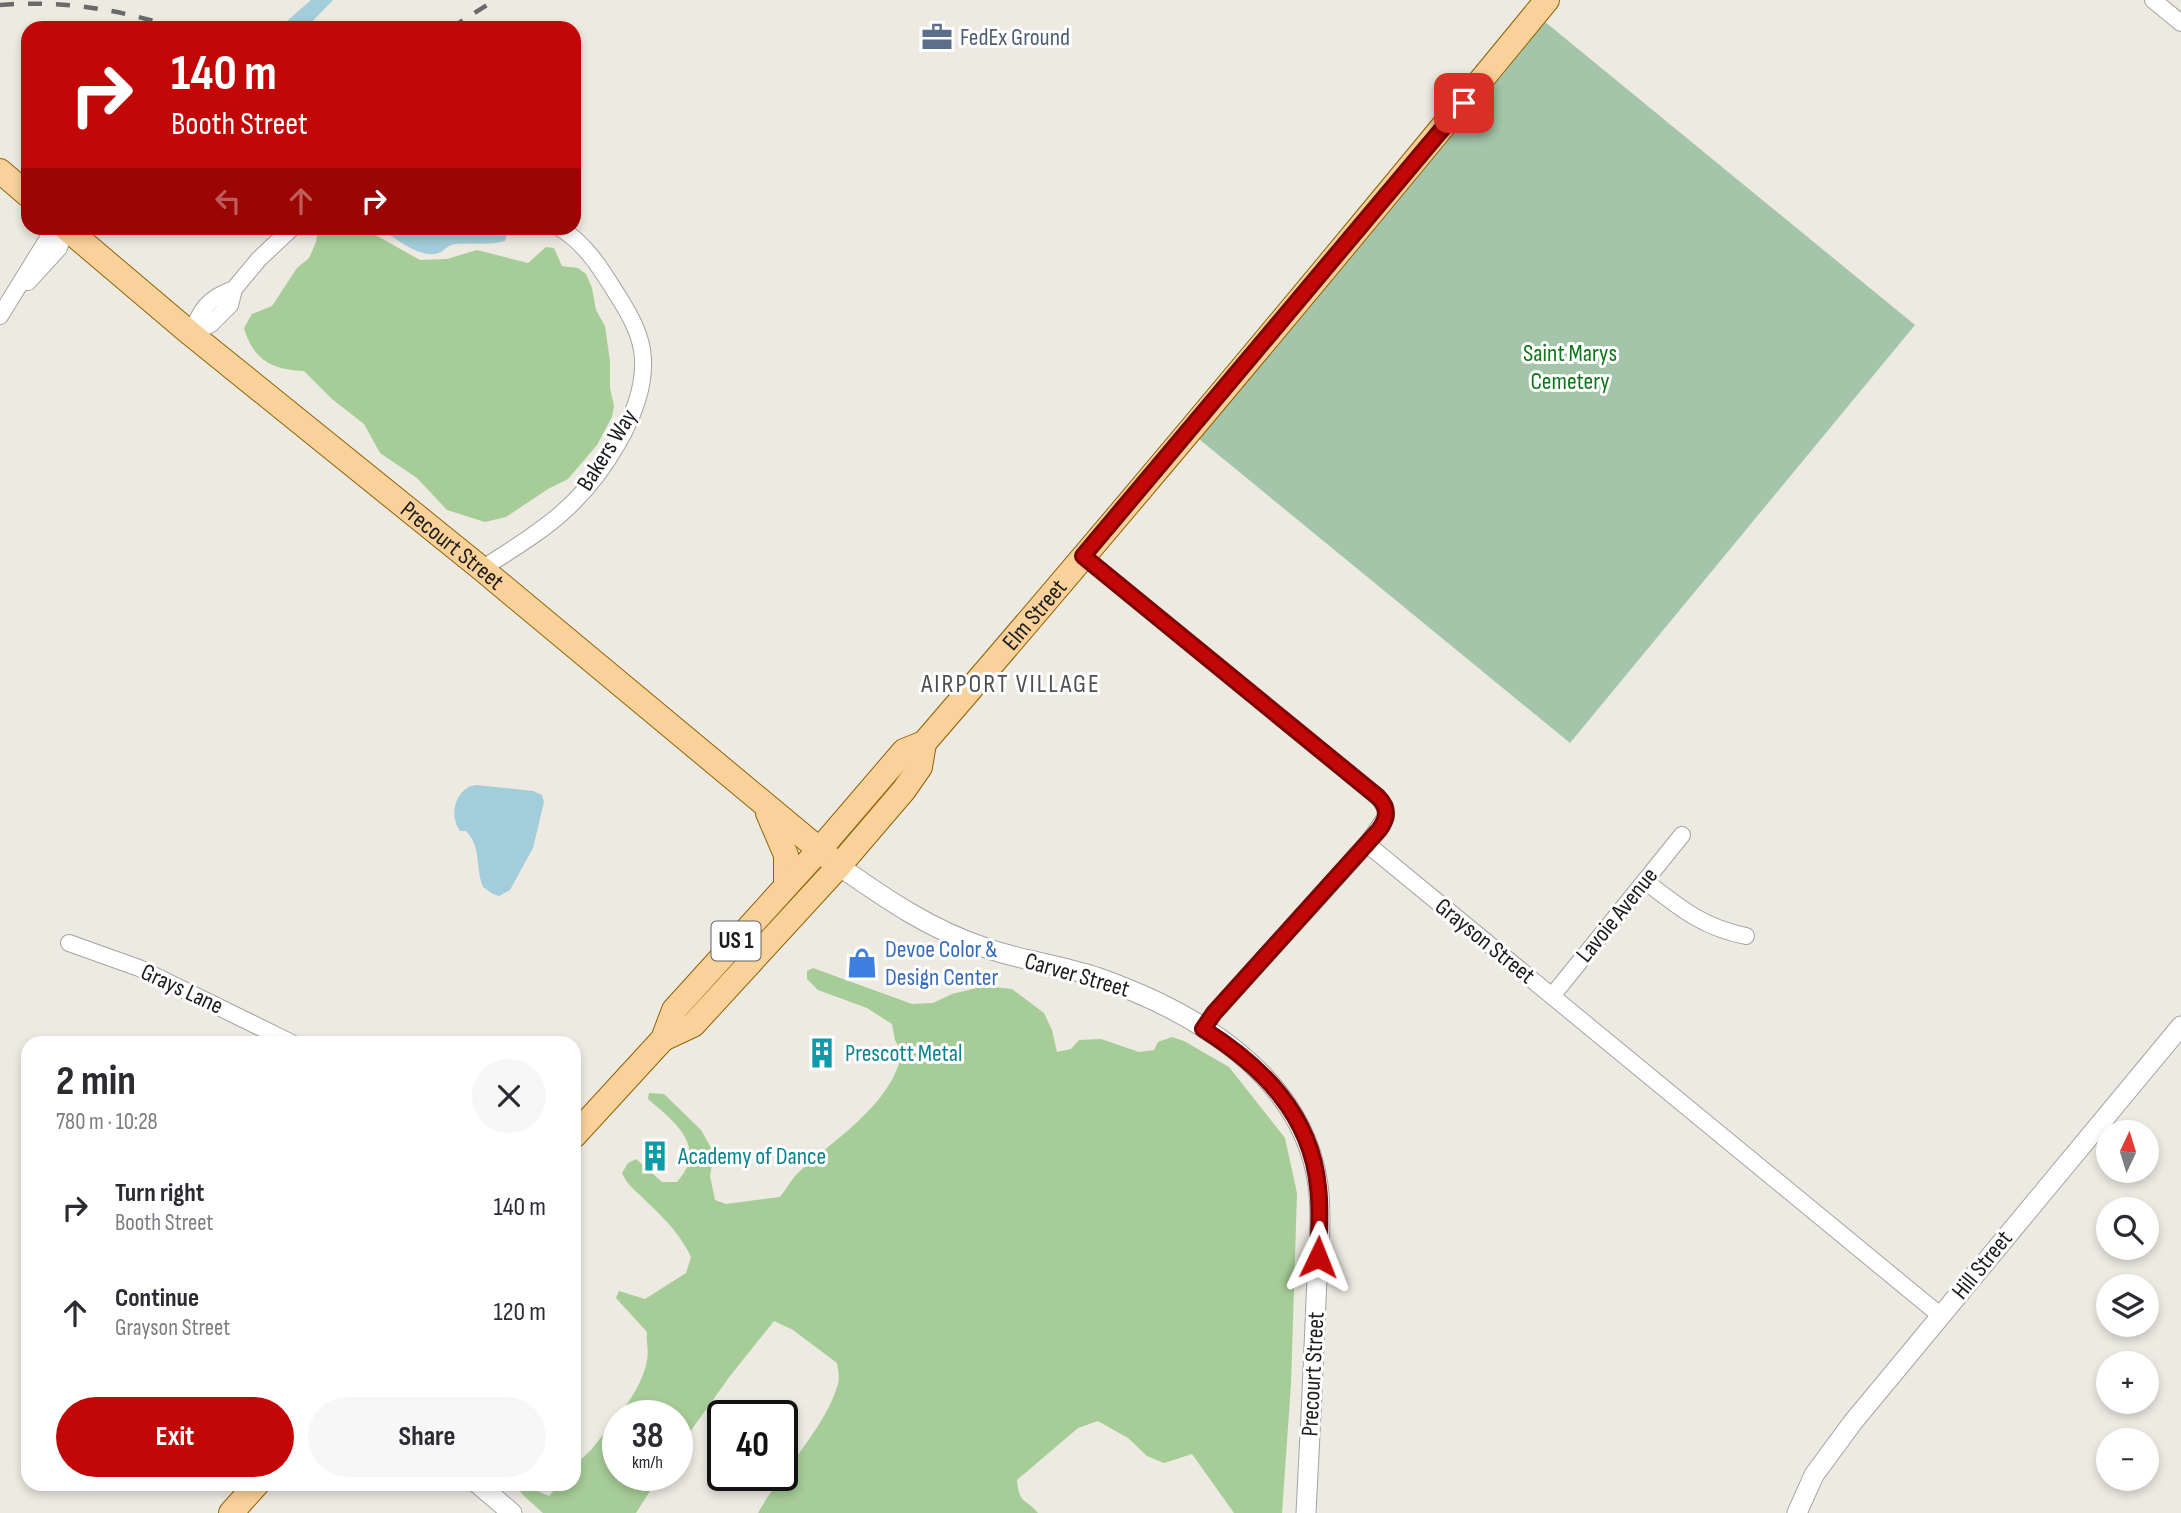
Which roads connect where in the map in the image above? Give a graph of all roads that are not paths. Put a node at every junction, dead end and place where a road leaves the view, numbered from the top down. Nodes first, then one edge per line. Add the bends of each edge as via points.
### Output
1 (1547, 0) edge
2 (2153, 0) edge
3 (2181, 23) edge
4 (0, 171) edge
5 (21, 189) edge
6 (73, 235) edge
7 (285, 235) edge
8 (569, 235) edge
9 (14, 296) dead end
10 (0, 317) edge
11 (191, 334) junction
12 (1083, 556) junction
13 (481, 569) junction
14 (924, 743) junction
15 (762, 803) junction
16 (1682, 835) dead end
17 (1367, 844) junction
18 (820, 849) junction
19 (839, 866) junction
20 (1645, 881) junction
21 (786, 886) junction
22 (1746, 936) dead end
23 (69, 943) dead end
24 (1552, 996) junction
25 (2181, 1026) edge
26 (1203, 1029) junction
27 (278, 1036) edge
28 (663, 1039) junction
29 (581, 1128) edge
30 (1941, 1316) junction
31 (251, 1491) edge
32 (486, 1491) edge
33 (231, 1513) edge
34 (512, 1513) edge
35 (1306, 1513) edge
36 (1797, 1513) edge

1 - 12 main road, Elm Street / US 1
2 - 3 street
4 - 5 main road
6 - 11 main road, Precourt Street
7 - 11 street via 234,289 217,295 200,312
8 - 13 street, Bakers Way via 593,256 628,313 641,344 639,397 601,470 581,494 563,513
9 - 10 street
11 - 13 main road, Precourt Street
12 - 14 main road, Elm Street / US 1
12 - 17 street via 1378,797 1387,817
13 - 15 main road, Precourt Street
14 - 18 main road, Elm Street / US 1 via 904,751
14 - 19 main road, Elm Street / US 1 via 920,767
15 - 18 main road, Precourt Street
15 - 21 main road via 783,844
16 - 20 street, Lavoie Avenue
17 - 24 street, Grayson Street
17 - 26 street
18 - 19 main road, Precourt Street
18 - 21 main road, Elm Street / US 1
19 - 26 street, Carver Street via 943,932 1114,983
19 - 28 main road, Elm Street / US 1 via 693,1025
20 - 22 street via 1704,924
20 - 24 street, Lavoie Avenue
21 - 28 main road, Elm Street / US 1 via 674,1010
23 - 27 street, Grays Lane via 139,968
24 - 30 street, Grayson Street
25 - 30 street, Hill Street
26 - 35 street, Precourt Street via 1244,1057 1282,1095 1304,1134 1315,1170 1319,1219
28 - 29 main road, Elm Street / US 1
30 - 36 street, Hill Street via 1825,1459
31 - 33 main road
32 - 34 street

